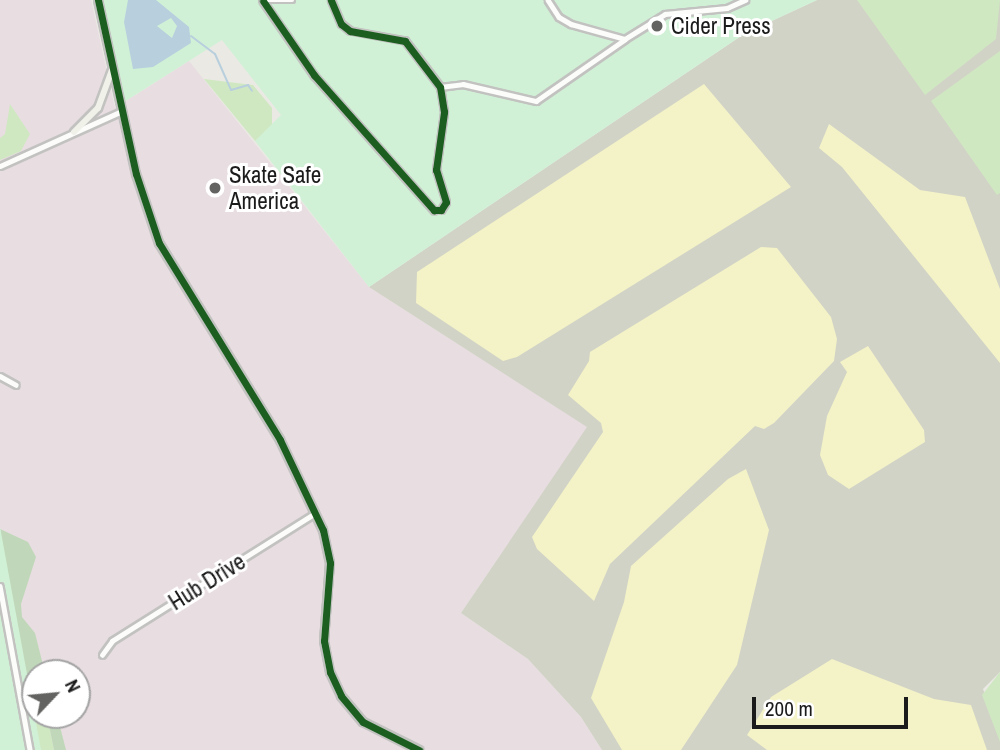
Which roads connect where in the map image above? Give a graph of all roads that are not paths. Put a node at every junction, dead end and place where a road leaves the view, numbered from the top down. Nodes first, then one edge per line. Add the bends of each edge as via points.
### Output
1 (98, 0) edge
2 (292, 0) edge
3 (331, 0) edge
4 (548, 0) edge
5 (745, 0) edge
6 (262, 1) edge
7 (604, 36) junction
8 (625, 40) junction
9 (608, 52) junction
10 (113, 68) junction
11 (440, 87) junction
12 (122, 111) junction
13 (74, 132) junction
14 (0, 166) edge
15 (0, 376) edge
16 (16, 385) dead end
17 (315, 512) junction
18 (0, 586) edge
19 (102, 655) dead end
20 (30, 750) edge
21 (419, 750) edge

1 - 10 main road
2 - 6 street
3 - 11 street via 341,24 350,31 405,41
4 - 7 street via 559,17
5 - 8 street via 727,8 665,14
6 - 11 street via 314,75 437,211 446,202 436,170 443,112
7 - 8 street
7 - 9 street via 610,44
8 - 9 street
9 - 11 street via 530,102 463,84
10 - 12 main road
10 - 13 main road via 98,108
12 - 13 street
12 - 17 main road via 136,174 159,243 280,440
13 - 14 street
15 - 16 street
17 - 19 street, Hub Drive via 112,641
17 - 21 main road via 330,563 324,630 330,672 341,696 363,722
18 - 20 street

